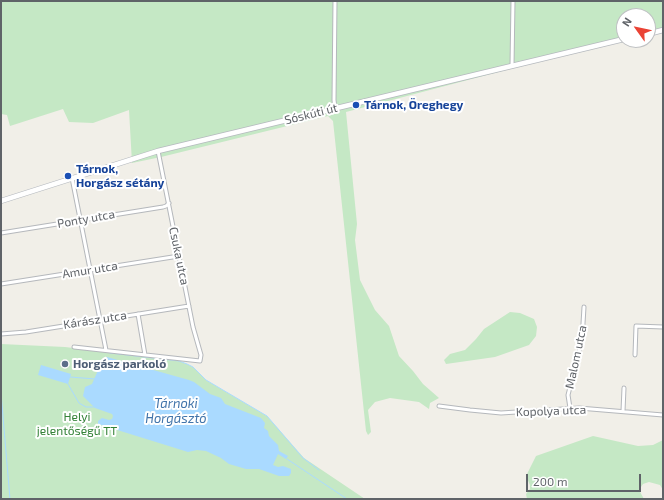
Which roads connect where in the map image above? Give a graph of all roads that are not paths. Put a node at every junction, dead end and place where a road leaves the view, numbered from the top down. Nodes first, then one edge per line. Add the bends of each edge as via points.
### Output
1 (335, 1) edge
2 (513, 1) edge
3 (616, 41) edge
4 (512, 66) junction
5 (335, 108) junction
6 (158, 151) junction
7 (72, 178) junction
8 (1, 201) edge
9 (169, 202) junction
10 (81, 220) junction
11 (1, 233) edge
12 (179, 256) junction
13 (90, 269) junction
14 (1, 284) edge
15 (189, 306) junction
16 (584, 307) dead end
17 (138, 314) junction
18 (100, 319) junction
19 (663, 327) edge
20 (1, 334) edge
21 (74, 347) dead end
22 (106, 350) junction
23 (145, 355) junction
24 (635, 355) dead end
25 (624, 388) dead end
26 (439, 406) dead end
27 (570, 408) junction
28 (623, 412) junction
29 (663, 415) edge

1 - 5 street
2 - 4 street
3 - 4 main road, Sóskúti út
4 - 5 main road, Sóskúti út
5 - 6 main road, Sóskúti út
6 - 7 main road, Sóskúti út
6 - 9 street, Csuka utca
7 - 8 main road, Sóskúti út
7 - 10 street
9 - 10 street, Ponty utca via 163,207
9 - 12 street, Csuka utca
10 - 11 street, Ponty utca
10 - 13 street
12 - 13 street, Amur utca
12 - 15 street, Csuka utca
13 - 14 street, Amur utca
13 - 18 street
15 - 17 street, Kárász utca
15 - 23 street, Csuka utca via 201,355 200,361
16 - 27 street, Malom utca via 582,340 568,395
17 - 18 street, Kárász utca
17 - 23 street
18 - 20 street, Kárász utca
18 - 22 street
19 - 24 street via 636,326
21 - 22 street
22 - 23 street
25 - 28 street
26 - 27 street, Kopolya utca via 501,412
27 - 28 street, Kopolya utca
28 - 29 street, Kopolya utca

